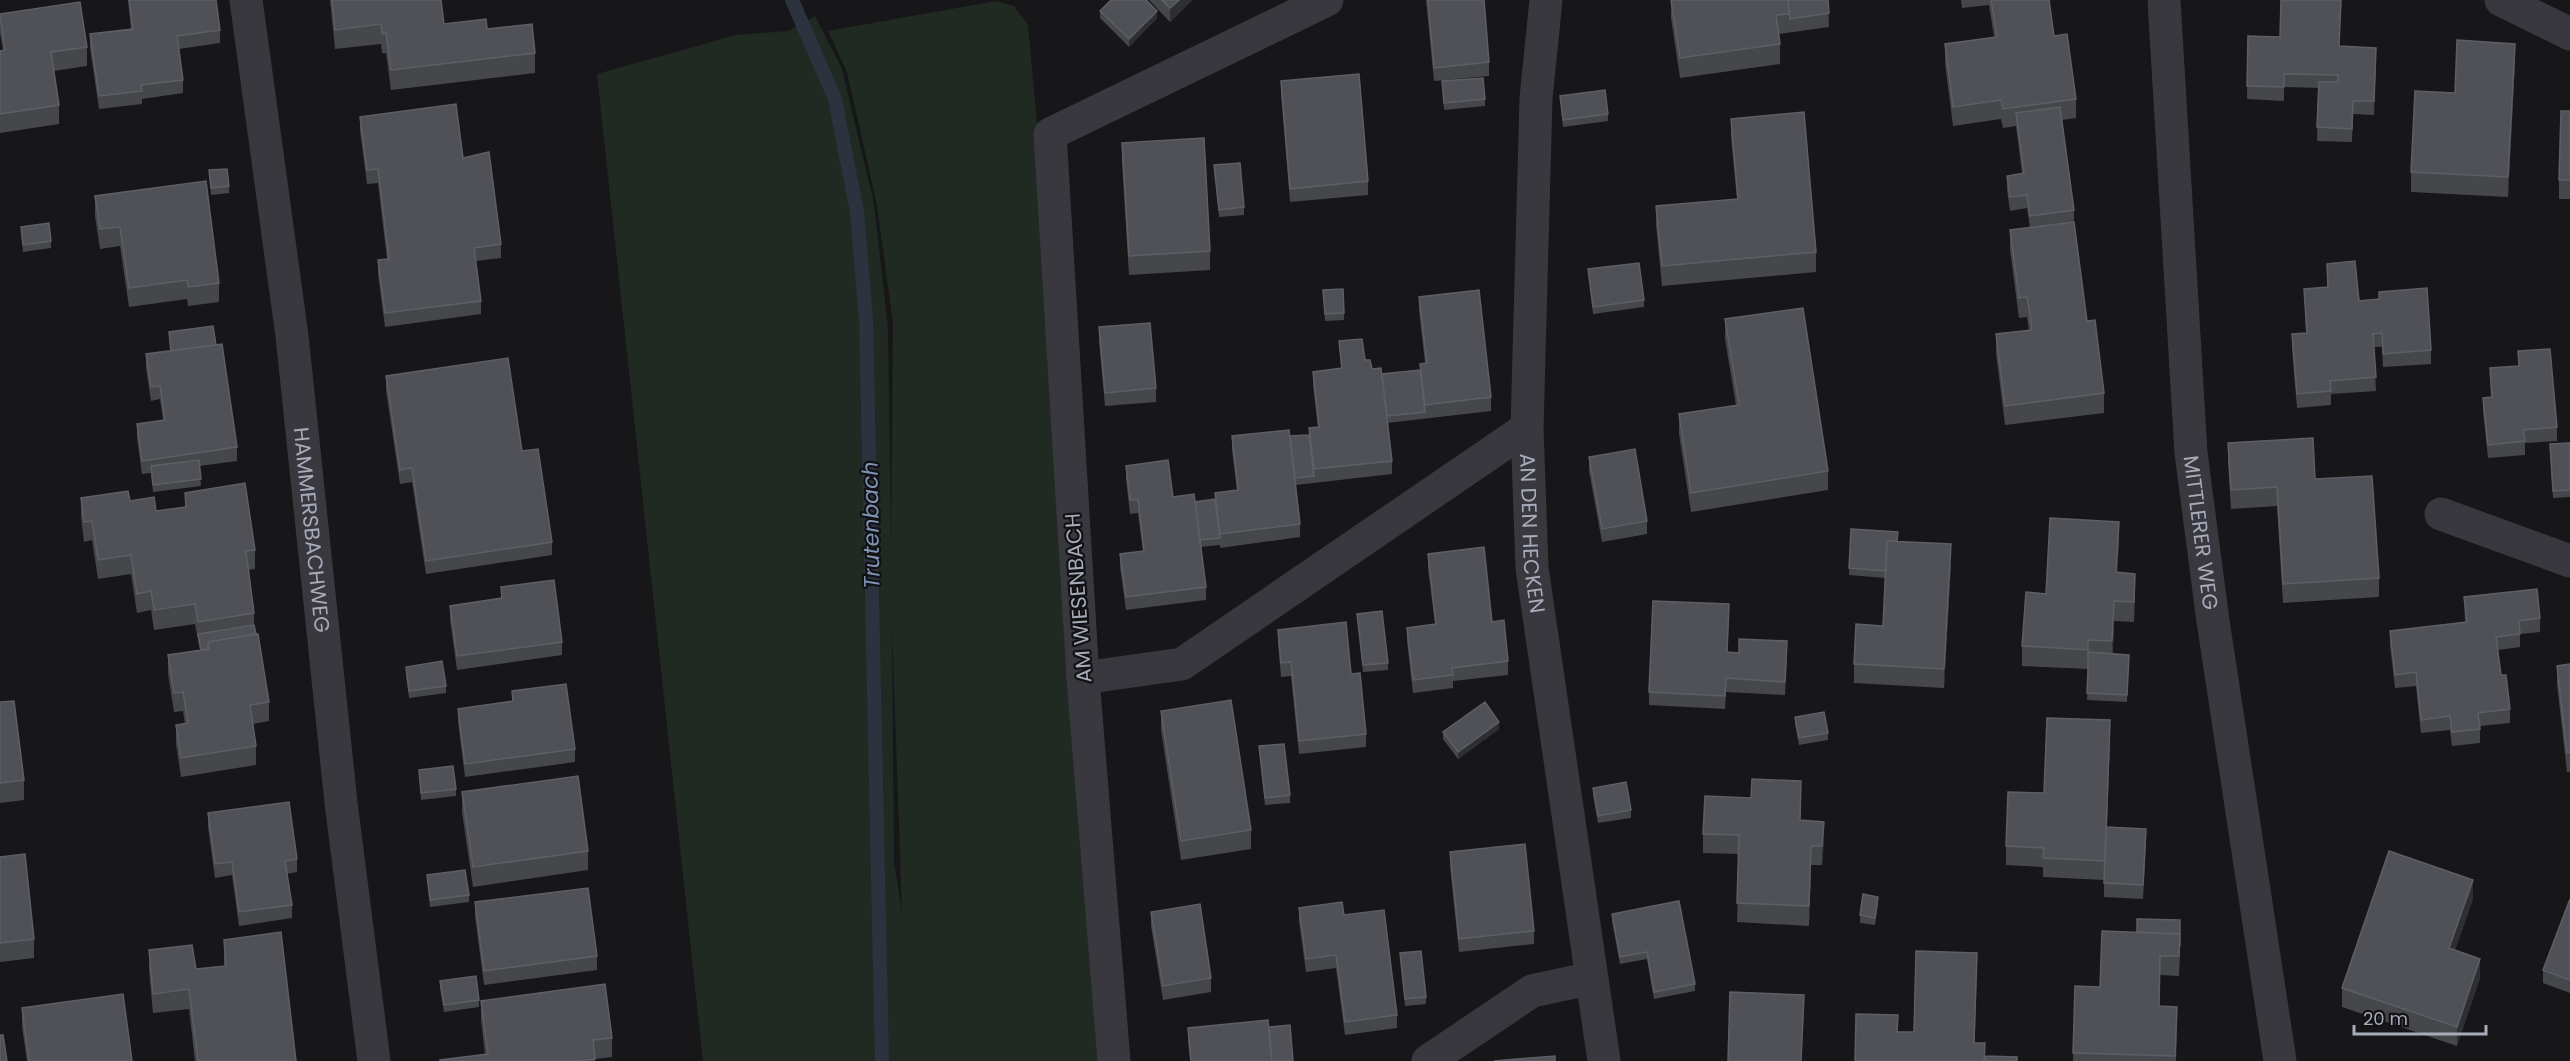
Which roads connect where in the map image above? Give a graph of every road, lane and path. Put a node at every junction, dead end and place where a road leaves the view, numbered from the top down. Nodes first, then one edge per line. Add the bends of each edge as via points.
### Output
1 (246, 0) edge
2 (1327, 0) edge
3 (1546, 0) edge
4 (2164, 0) edge
5 (2501, 0) edge
6 (2570, 34) edge
7 (1527, 428) junction
8 (2441, 514) dead end
9 (2570, 561) edge
10 (1083, 678) junction
11 (1592, 978) junction
12 (374, 1061) edge
13 (1114, 1061) edge
14 (1428, 1061) edge
15 (1604, 1061) edge
16 (2280, 1061) edge

1 - 12 street, HAMMERSBACHWEG via 292,336 341,803
2 - 10 street, AM WIESENBACH via 1050,134
3 - 7 street, AN DEN HECKEN via 1536,98
4 - 16 street, MITTLERER WEG via 2191,453
5 - 6 street
7 - 10 street via 1182,664
7 - 11 street, AN DEN HECKEN via 1532,568
8 - 9 street
10 - 13 street, AM WIESENBACH
11 - 14 street via 1532,990
11 - 15 street, AN DEN HECKEN

